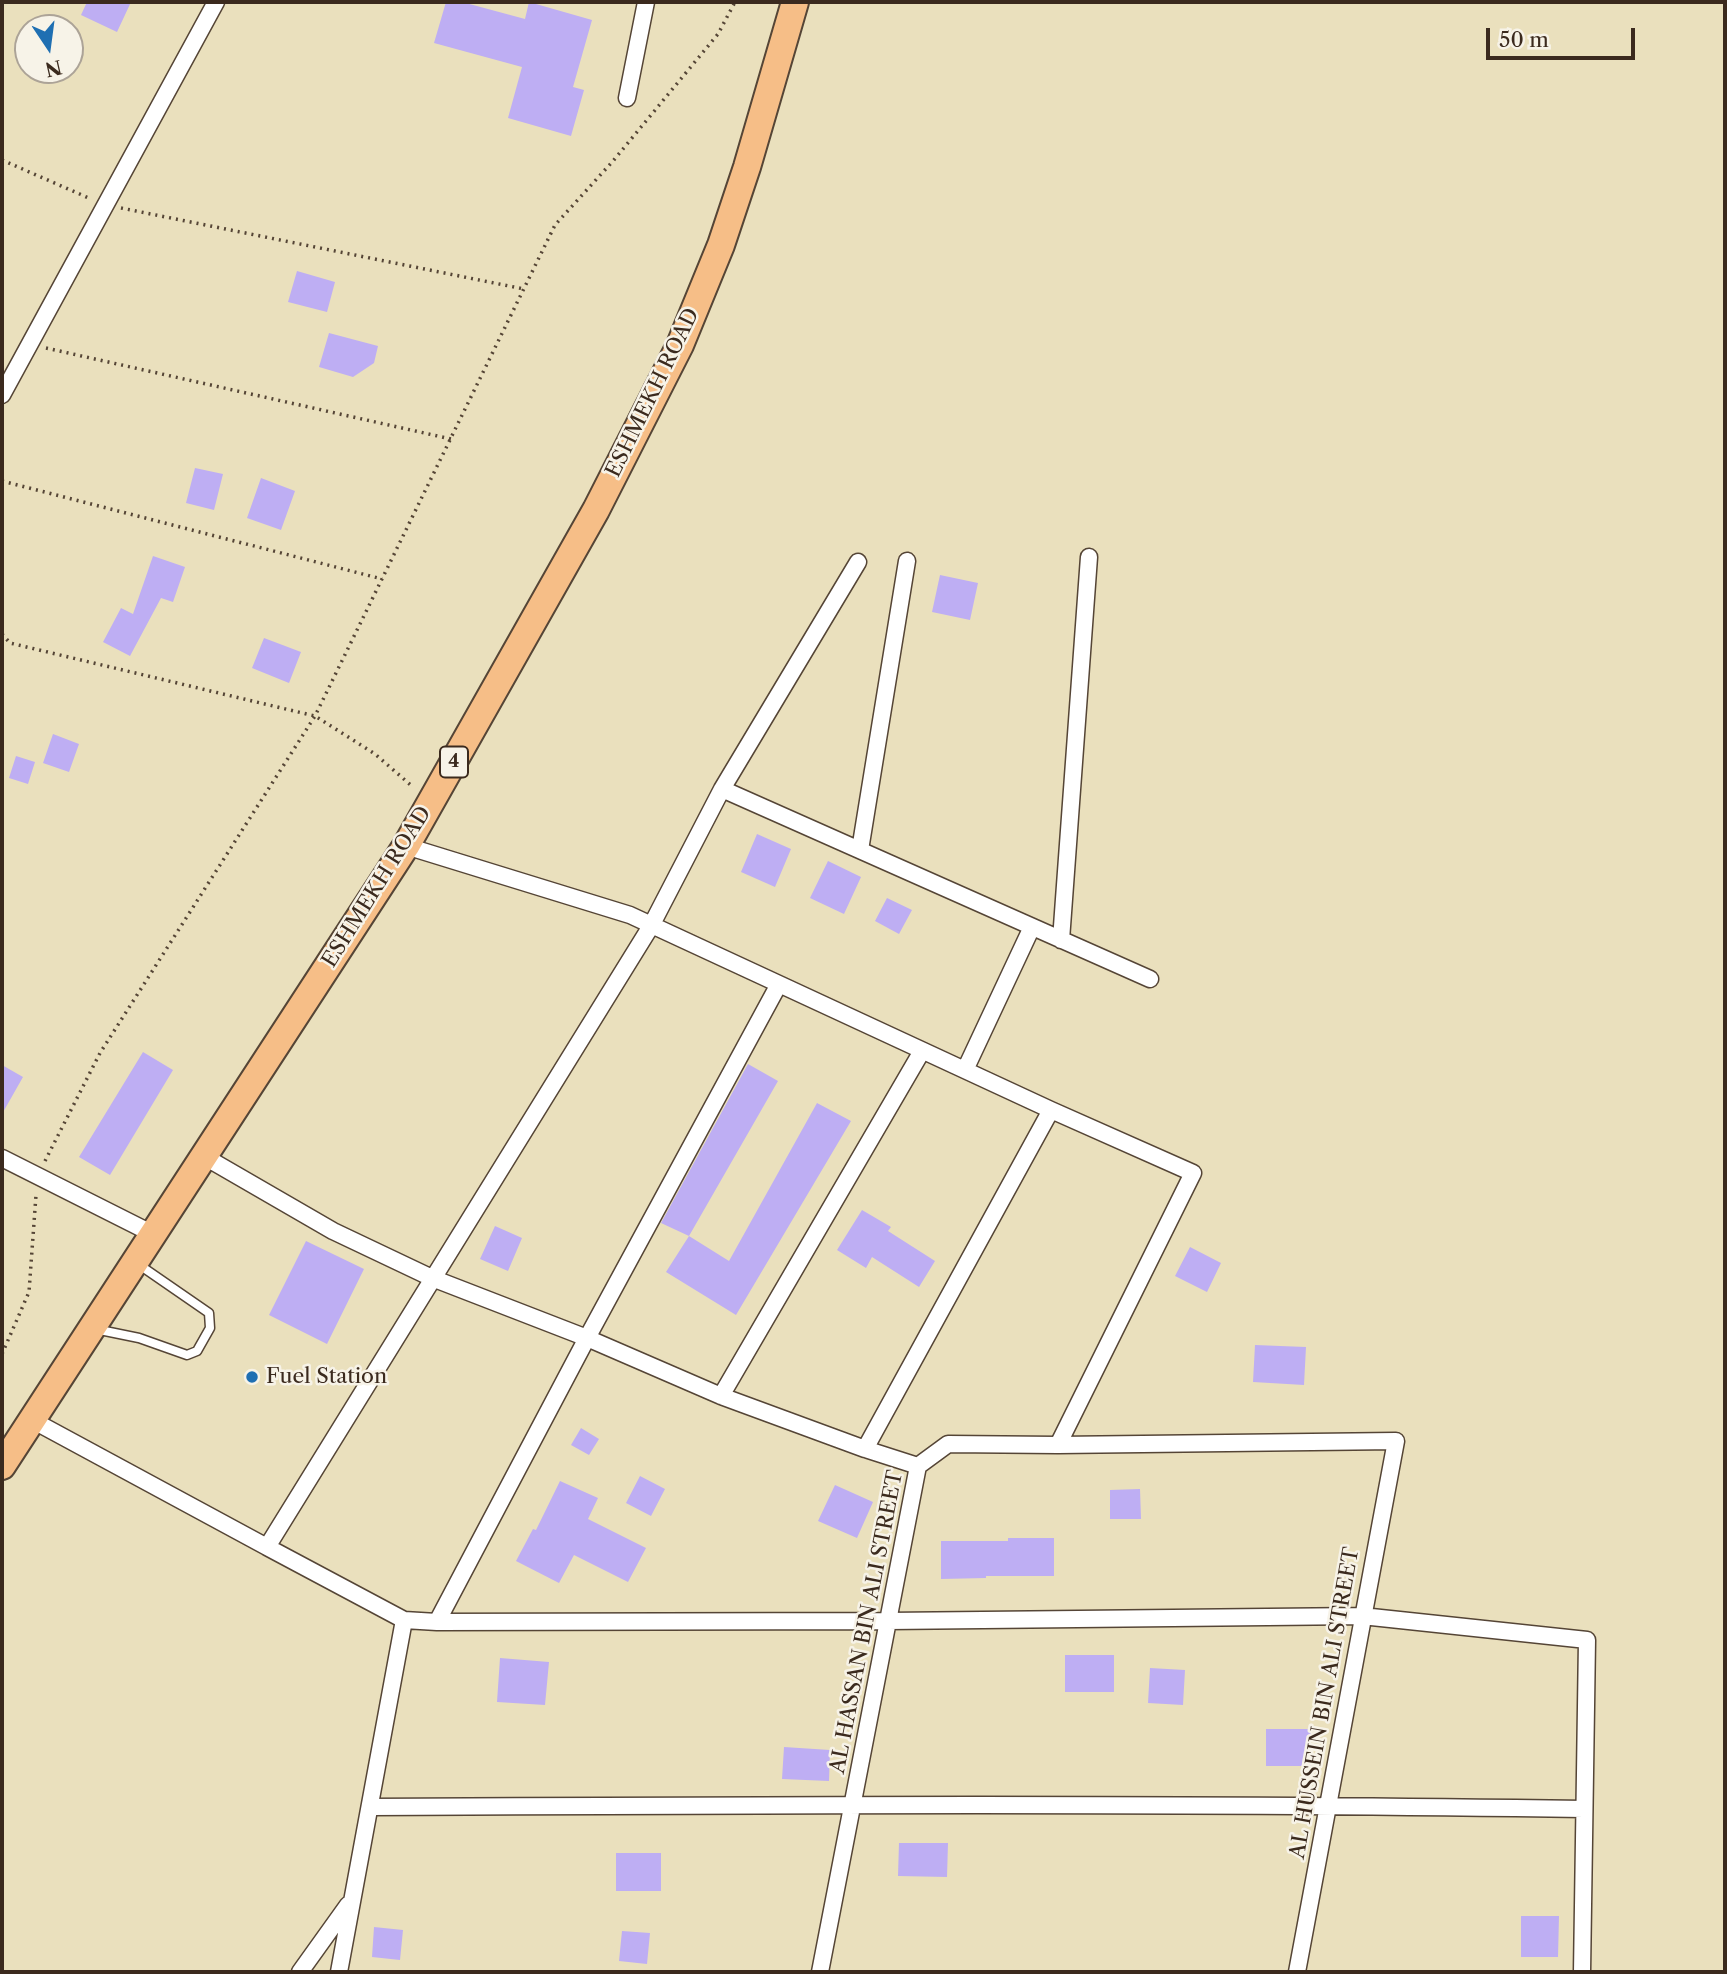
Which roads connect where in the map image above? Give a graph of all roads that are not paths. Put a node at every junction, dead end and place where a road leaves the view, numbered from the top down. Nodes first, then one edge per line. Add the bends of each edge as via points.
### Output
1 (216, 2) edge
2 (646, 2) edge
3 (795, 2) edge
4 (627, 97) dead end
5 (2, 395) edge
6 (1089, 557) dead end
7 (907, 561) dead end
8 (858, 562) dead end
9 (722, 789) junction
10 (406, 846) junction
11 (860, 850) junction
12 (650, 926) junction
13 (1032, 927) junction
14 (1061, 940) junction
15 (1150, 979) dead end
16 (779, 984) junction
17 (922, 1051) junction
18 (965, 1070) junction
19 (1051, 1110) junction
20 (205, 1157) junction
21 (2, 1158) edge
22 (153, 1234) junction
23 (135, 1262) junction
24 (432, 1278) junction
25 (92, 1329) junction
26 (587, 1338) junction
27 (721, 1396) junction
28 (32, 1420) junction
29 (1396, 1441) joint
30 (1058, 1445) junction
31 (865, 1450) junction
32 (2, 1466) edge
33 (918, 1466) junction
34 (267, 1547) junction
35 (1362, 1616) junction
36 (404, 1619) junction
37 (888, 1621) junction
38 (437, 1622) junction
39 (852, 1804) junction
40 (1328, 1805) junction
41 (370, 1807) junction
42 (1584, 1809) junction
43 (351, 1900) junction
44 (300, 1972) edge
45 (339, 1972) edge
46 (820, 1972) edge
47 (1297, 1972) edge
48 (1582, 1972) edge

1 - 5 street
2 - 4 street
3 - 10 highway, ESHMEKH ROAD / 4 via 721,245 680,345 596,510
6 - 14 street
7 - 11 street
8 - 9 street
9 - 11 street
9 - 12 street
10 - 12 street via 614,909
10 - 20 highway, ESHMEKH ROAD / 4
11 - 13 street
12 - 16 street
12 - 24 street
13 - 14 street
13 - 18 street
14 - 15 street
16 - 17 street
16 - 26 street
17 - 18 street
17 - 27 street
18 - 19 street
19 - 30 street via 1193,1173
19 - 31 street
20 - 22 highway, ESHMEKH ROAD / 4
20 - 24 street via 333,1231
21 - 22 street
22 - 23 highway, ESHMEKH ROAD / 4
23 - 25 highway, ESHMEKH ROAD / 4
23 - 25 lane via 209,1314 210,1328 200,1347 193,1354 182,1355 139,1338
24 - 26 street
24 - 34 street
25 - 28 highway, ESHMEKH ROAD / 4
26 - 27 street
26 - 38 street
27 - 31 street
28 - 32 highway, ESHMEKH ROAD / 4
28 - 34 street
29 - 30 street, AL HASSAN BIN ALI STREET
29 - 35 street, AL HUSSEIN BIN ALI STREET
30 - 33 street, AL HASSAN BIN ALI STREET via 948,1444
31 - 33 street
33 - 37 street, AL HASSAN BIN ALI STREET
34 - 36 street
35 - 37 street
35 - 40 street, AL HUSSEIN BIN ALI STREET
35 - 42 street via 1587,1640
36 - 38 street
36 - 41 street
37 - 38 street
37 - 39 street, AL HASSAN BIN ALI STREET
39 - 40 street
39 - 41 street
39 - 46 street, AL HASSAN BIN ALI STREET
40 - 42 street
40 - 47 street, AL HUSSEIN BIN ALI STREET
41 - 43 street
42 - 48 street
43 - 44 street
43 - 45 street

